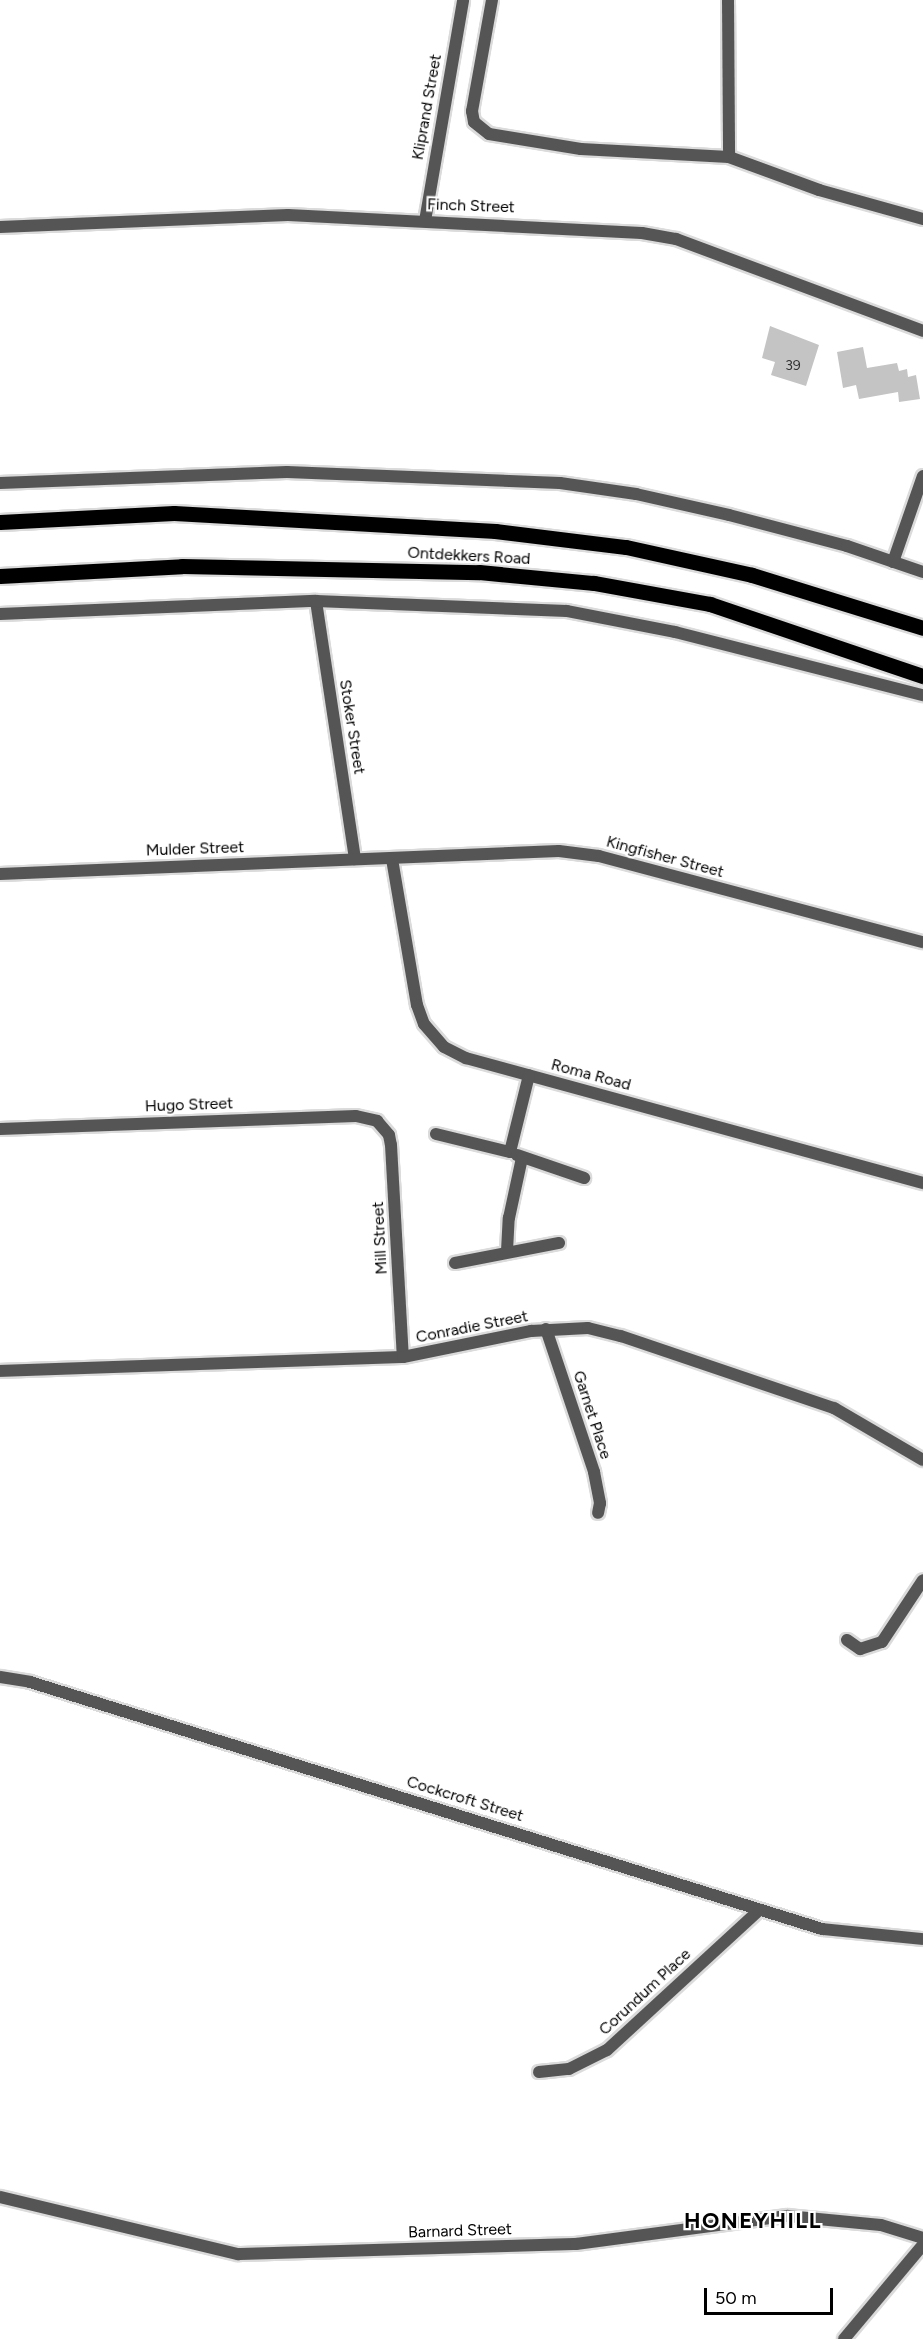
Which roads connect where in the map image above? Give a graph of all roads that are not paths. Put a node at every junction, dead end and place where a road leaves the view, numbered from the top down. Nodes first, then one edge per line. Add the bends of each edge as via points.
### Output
1 (463, 0) edge
2 (492, 0) edge
3 (728, 0) edge
4 (729, 157) junction
5 (923, 219) edge
6 (425, 221) junction
7 (0, 227) edge
8 (923, 331) edge
9 (923, 476) edge
10 (0, 483) edge
11 (0, 522) edge
12 (892, 562) junction
13 (923, 572) edge
14 (0, 576) edge
15 (316, 601) junction
16 (0, 614) edge
17 (923, 628) edge
18 (923, 676) edge
19 (923, 695) edge
20 (355, 859) junction
21 (392, 859) junction
22 (0, 874) edge
23 (923, 942) edge
24 (529, 1075) junction
25 (377, 1121) joint
26 (0, 1129) edge
27 (435, 1134) dead end
28 (510, 1152) junction
29 (522, 1158) junction
30 (584, 1178) dead end
31 (923, 1183) edge
32 (559, 1243) dead end
33 (507, 1251) junction
34 (455, 1263) dead end
35 (546, 1329) junction
36 (403, 1357) junction
37 (0, 1371) edge
38 (923, 1460) edge
39 (598, 1513) dead end
40 (923, 1580) edge
41 (847, 1640) dead end
42 (0, 1677) edge
43 (759, 1910) junction
44 (923, 1939) edge
45 (539, 2072) dead end
46 (0, 2197) edge
47 (923, 2238) edge
48 (923, 2245) edge
49 (844, 2339) edge

1 - 6 street, Kliprand Street
2 - 4 street via 472,111 474,122 489,134 581,149
3 - 4 street
4 - 5 street via 819,190
6 - 7 street, Finch Street via 288,215
6 - 8 street, Finch Street via 656,235
9 - 12 street
10 - 12 street via 287,471 514,479 659,499 847,546
11 - 17 main road, Ontdekkers Road via 174,513 495,531 626,546 740,572
12 - 13 street
14 - 18 main road, Ontdekkers Road via 182,566 479,572 594,583 710,604
15 - 16 street
15 - 19 street via 533,609 589,615 788,659
15 - 20 street, Stoker Street
20 - 21 street, Mulder Street
20 - 22 street, Mulder Street
21 - 23 street, Kingfisher Street via 496,851 584,854
21 - 24 street, Roma Road via 424,1024 444,1047 466,1058
24 - 28 street
24 - 31 street, Roma Road
25 - 26 street, Hugo Street via 356,1116
25 - 36 street, Mill Street via 392,1145
27 - 28 street
28 - 29 street
29 - 30 street
29 - 33 street via 509,1218
32 - 33 street
33 - 34 street
35 - 36 street, Conradie Street
35 - 38 street, Conradie Street via 606,1332 803,1397 852,1417
35 - 39 street, Garnet Place via 594,1472
36 - 37 street, Conradie Street
40 - 41 street via 882,1642 860,1649
42 - 43 street, Cockcroft Street via 41,1685
43 - 44 street, Cockcroft Street via 847,1933
43 - 45 street, Corundum Place via 607,2050 568,2069
46 - 47 street, Barnard Street via 238,2254 576,2244 787,2216 870,2223
48 - 49 street

